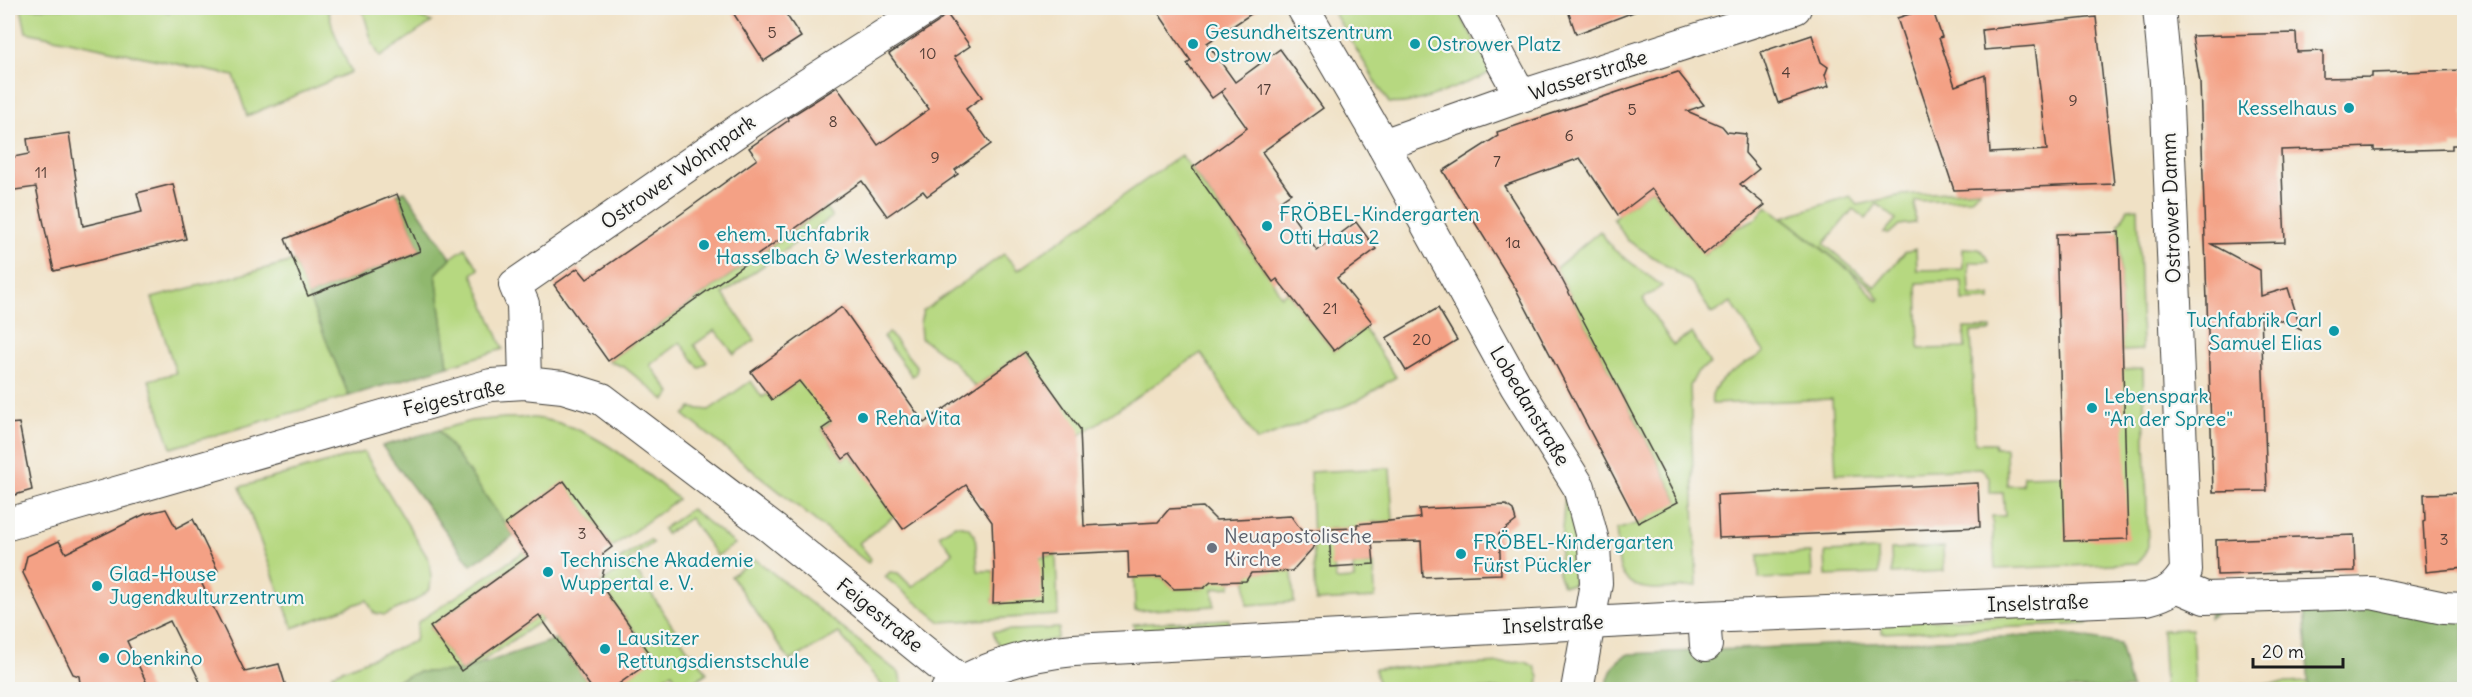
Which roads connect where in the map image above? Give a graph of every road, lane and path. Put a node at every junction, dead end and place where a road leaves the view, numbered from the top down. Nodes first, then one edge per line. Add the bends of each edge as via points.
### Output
1 (927, 8) edge
2 (1303, 8) edge
3 (1473, 8) edge
4 (1795, 8) edge
5 (2158, 8) edge
6 (1521, 96) junction
7 (1383, 145) junction
8 (525, 382) junction
9 (8, 524) edge
10 (2171, 590) junction
11 (2464, 609) edge
12 (1589, 622) junction
13 (954, 686) edge
14 (1576, 690) edge

1 - 8 street, Ostrower Wohnpark via 769,109 515,285 523,304
2 - 7 street
3 - 6 street
4 - 6 street, Wasserstraße
5 - 10 street, Ostrower Damm via 2166,82 2186,571
6 - 7 street, Wasserstraße
7 - 12 street, Lobedanstraße via 1516,386 1579,487 1593,545 1596,583
8 - 9 street, Feigestraße via 490,385 450,395
8 - 13 street, Feigestraße via 563,387 602,399 773,528
10 - 11 street via 2205,598 2372,593
10 - 12 street, Inselstraße via 2147,599 1705,631
12 - 13 street, Inselstraße via 1064,651 999,665
12 - 14 street, Lobedanstraße

